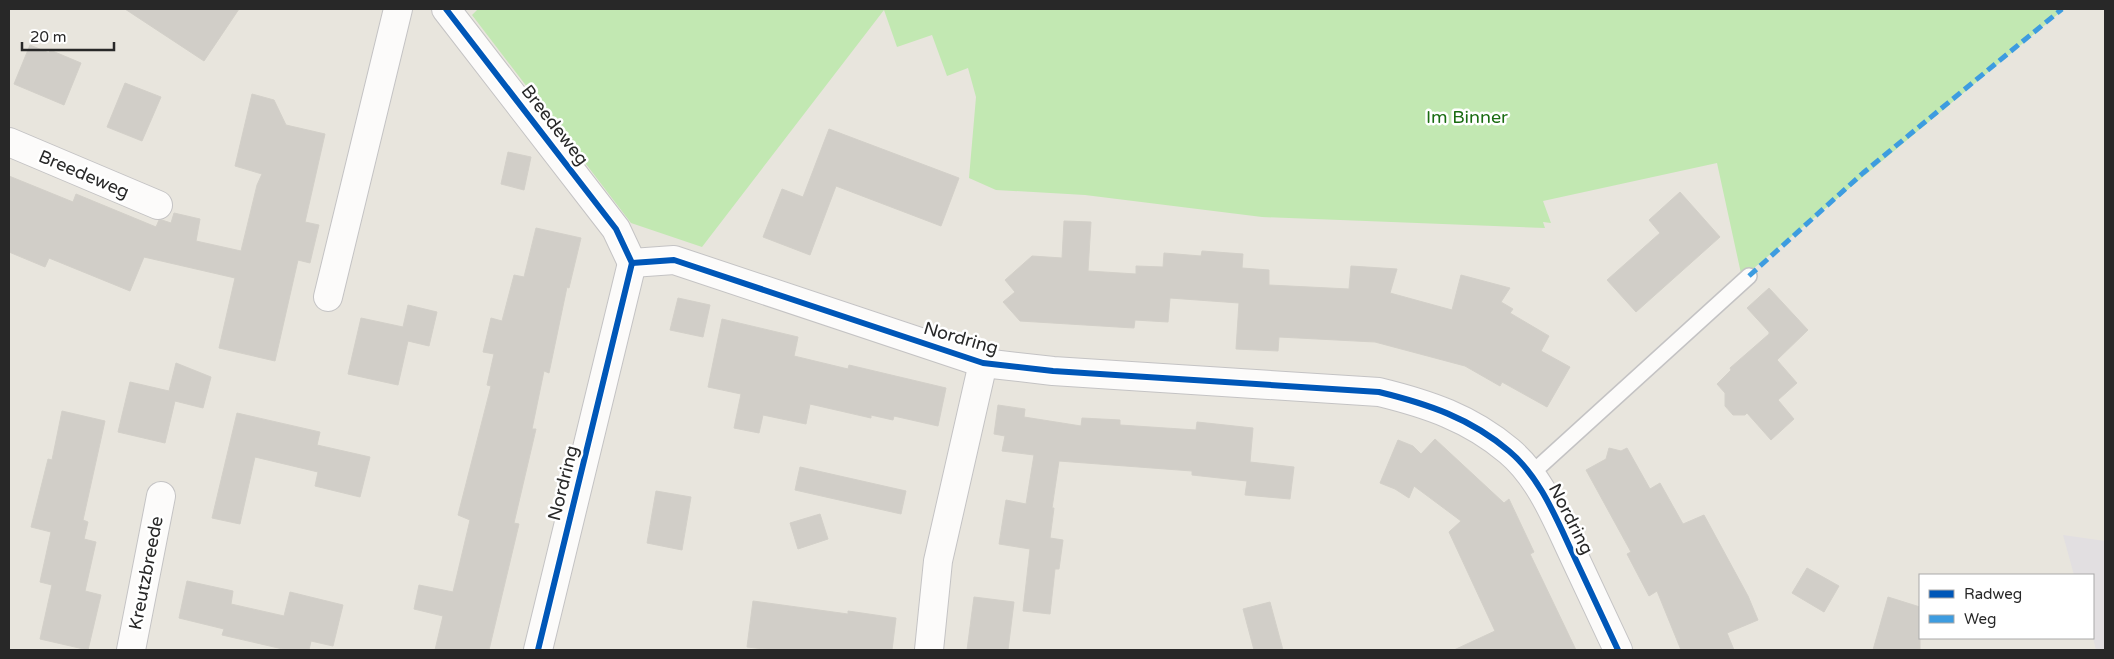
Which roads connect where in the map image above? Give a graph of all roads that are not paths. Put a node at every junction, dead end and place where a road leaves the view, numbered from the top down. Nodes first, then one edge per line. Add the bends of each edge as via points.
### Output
1 (398, 9) edge
2 (446, 9) edge
3 (9, 142) edge
4 (158, 205) dead end
5 (632, 263) junction
6 (1749, 276) dead end
7 (328, 297) dead end
8 (983, 363) junction
9 (1531, 474) junction
10 (161, 496) dead end
11 (131, 650) edge
12 (543, 650) edge
13 (929, 650) edge
14 (1618, 650) edge

1 - 7 street
2 - 5 street, Breedeweg via 616,229
3 - 4 street, Breedeweg
5 - 8 street, Nordring via 674,260
5 - 12 street, Nordring
6 - 9 lane
8 - 9 street, Nordring via 1053,371 1379,392 1422,402 1454,415 1510,451
8 - 13 street, Nordring via 938,561
9 - 14 street, Nordring
10 - 11 street, Kreutzbreede

